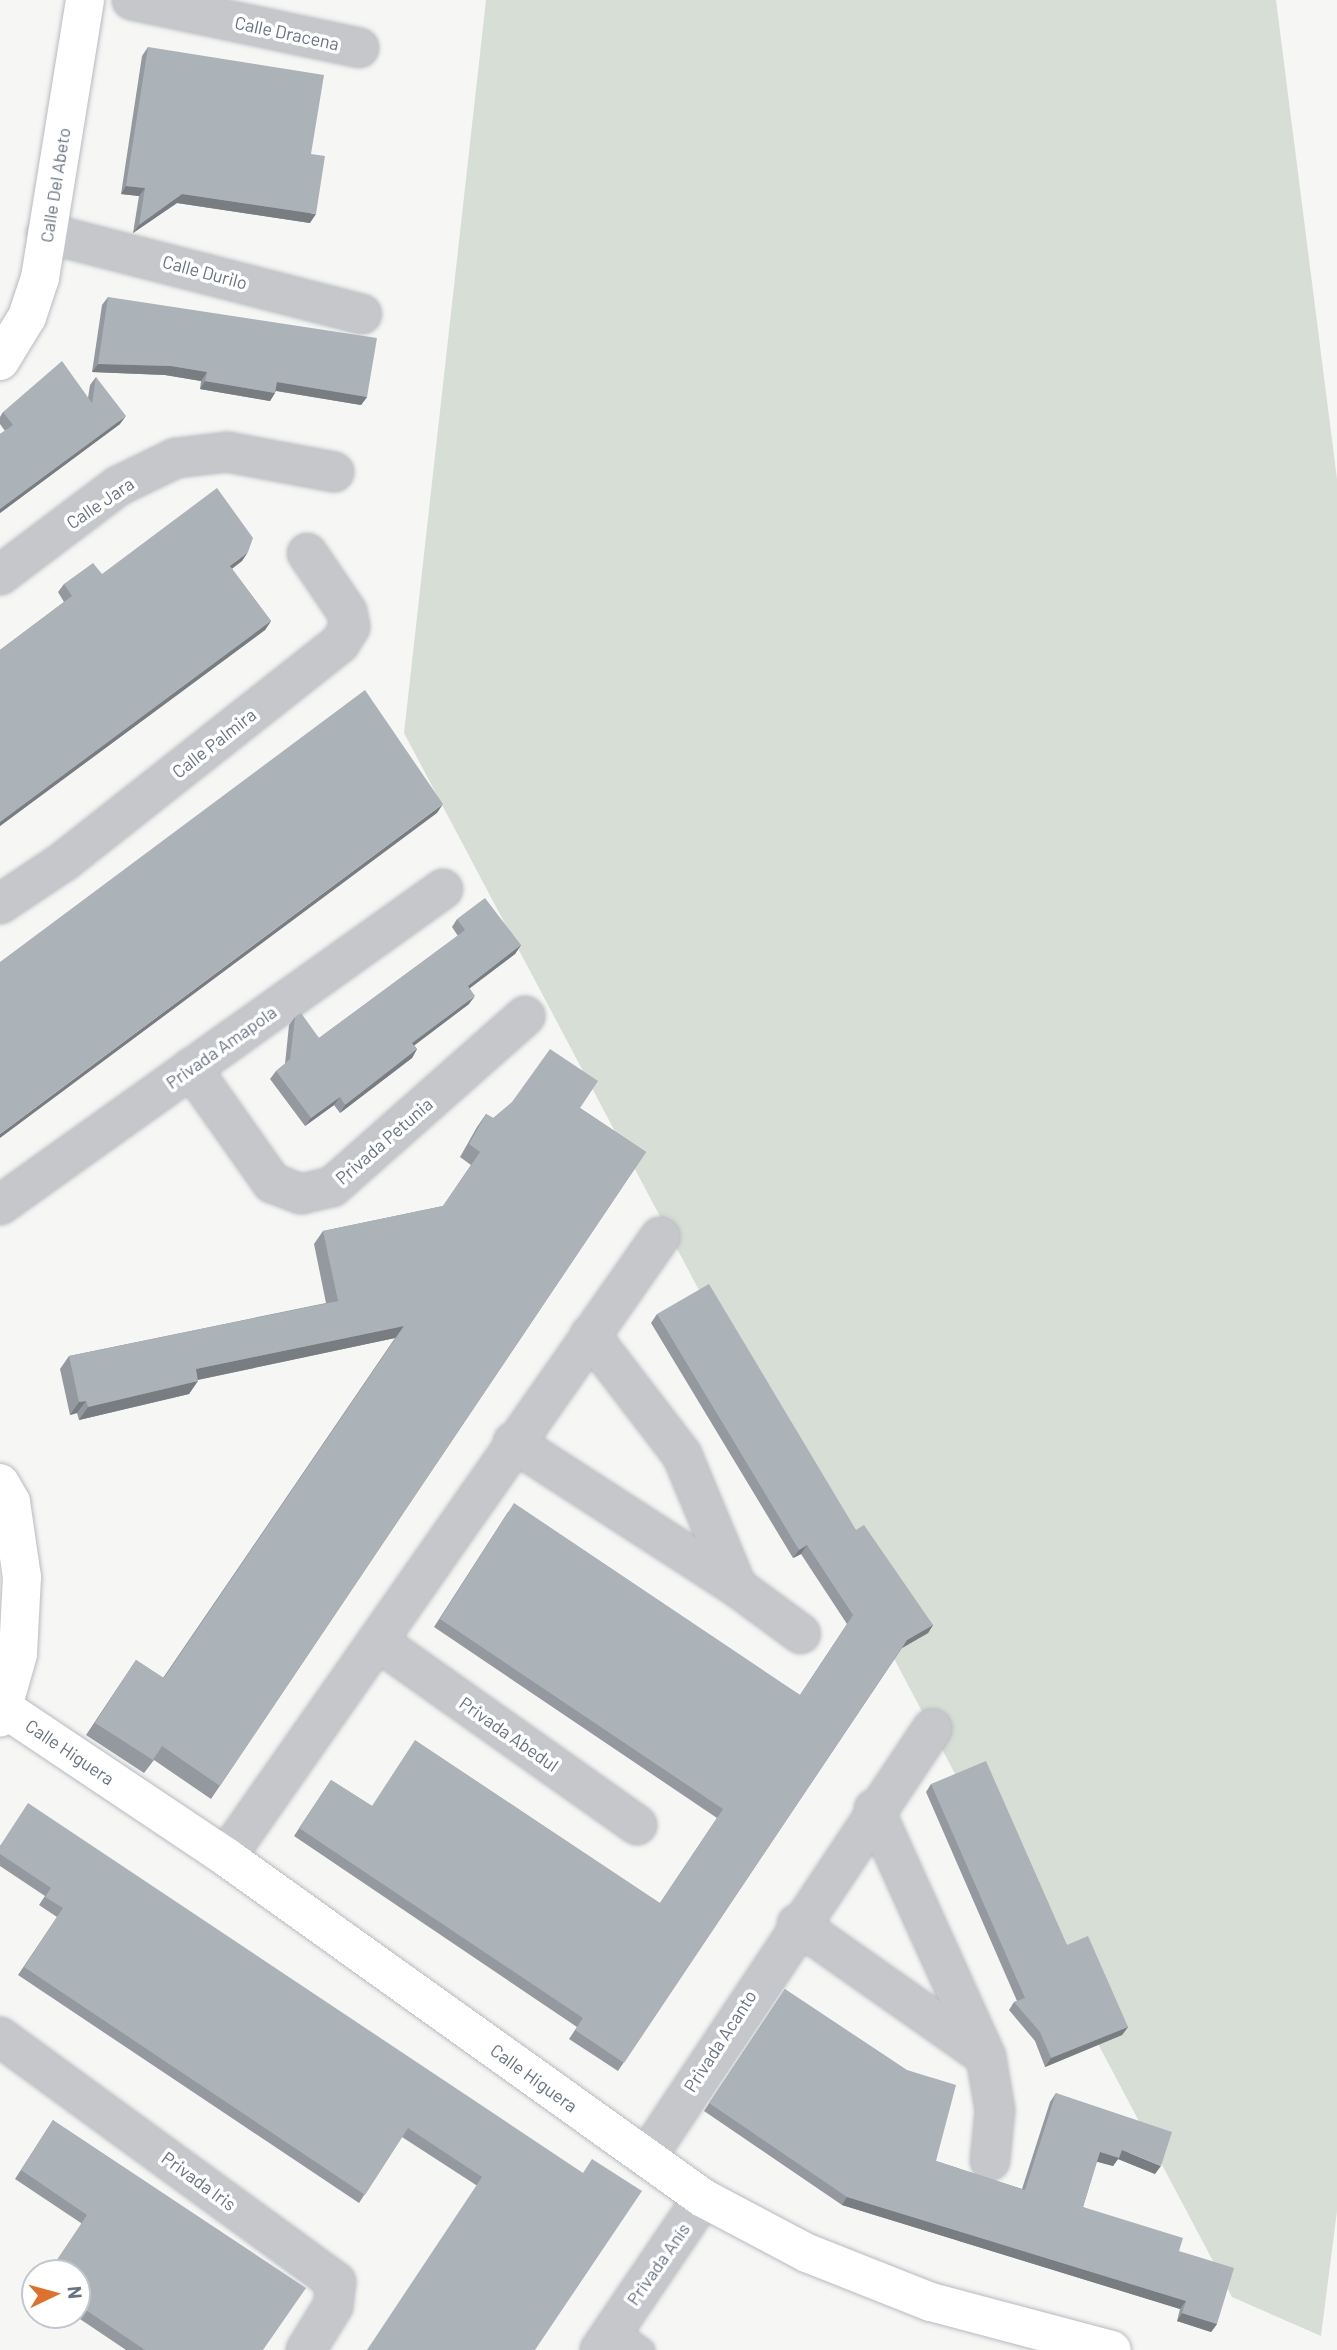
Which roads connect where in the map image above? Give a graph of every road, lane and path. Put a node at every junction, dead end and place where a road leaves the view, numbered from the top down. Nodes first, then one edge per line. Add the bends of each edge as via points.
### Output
1 (85, 0) edge
2 (132, 0) edge
3 (359, 48) dead end
4 (47, 233) junction
5 (362, 314) dead end
6 (0, 361) edge
7 (334, 472) dead end
8 (307, 553) dead end
9 (0, 575) edge
10 (443, 889) dead end
11 (0, 904) edge
12 (525, 1016) dead end
13 (191, 1068) junction
14 (0, 1205) edge
15 (660, 1237) dead end
16 (590, 1335) junction
17 (513, 1442) junction
18 (0, 1483) edge
19 (737, 1587) junction
20 (801, 1634) dead end
21 (380, 1643) junction
22 (3, 1714) edge
23 (932, 1729) dead end
24 (874, 1809) junction
25 (637, 1825) dead end
26 (226, 1857) junction
27 (797, 1924) junction
28 (0, 2037) edge
29 (986, 2057) junction
30 (646, 2158) junction
31 (990, 2161) dead end
32 (703, 2198) junction
33 (618, 2343) edge
34 (306, 2350) edge
35 (1112, 2350) edge

1 - 4 street, Calle Del Abeto
2 - 3 street, Calle Dracena
4 - 5 street, Calle Durilo
4 - 6 street, Calle Del Abeto via 27,317
7 - 9 street, Calle Jara via 227,452 176,458 118,486
8 - 11 street, Calle Palmira via 347,612 350,627 340,643 63,862
10 - 13 street, Privada Amapola
12 - 13 street, Privada Petunia via 332,1187 302,1194 272,1183
13 - 14 street, Privada Amapola
15 - 16 street
16 - 17 street
16 - 19 street via 682,1455
17 - 19 street
17 - 21 street
18 - 22 street via 11,1502 22,1577 18,1654
19 - 20 street
21 - 25 street, Privada Abedul
21 - 26 street
22 - 26 street, Calle Higuera
23 - 24 street, Privada Acanto
24 - 27 street, Privada Acanto
24 - 29 street
26 - 30 street, Calle Higuera
27 - 29 street
27 - 30 street, Privada Acanto
28 - 34 street, Privada Iris via 336,2282 333,2306
29 - 31 street via 995,2110
30 - 32 street, Calle Higuera
32 - 33 street, Privada Anís
32 - 35 street, Calle Higuera via 807,2253 932,2302

